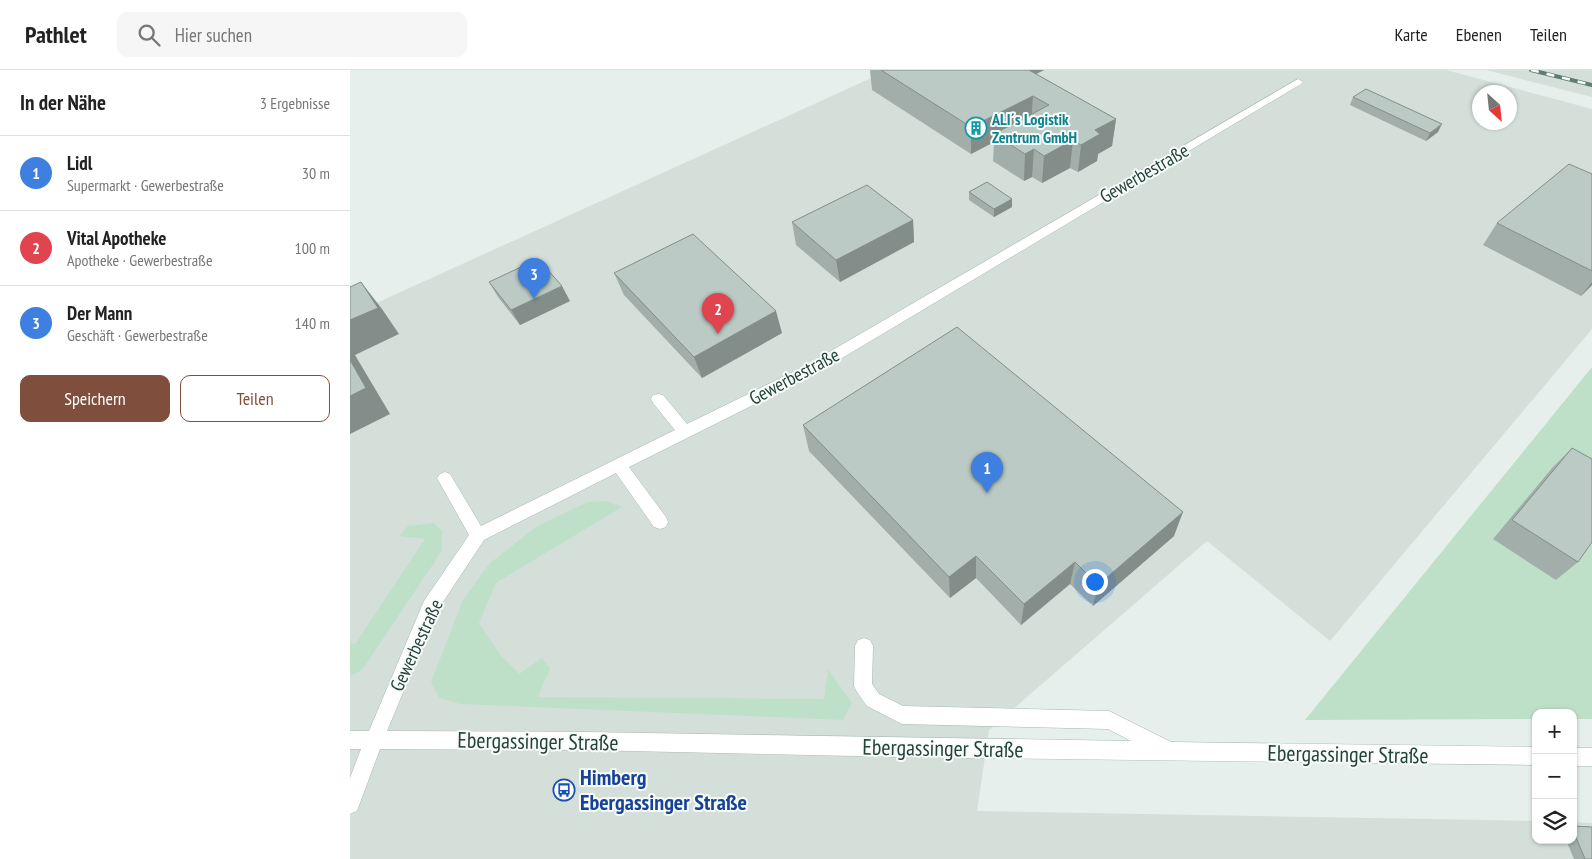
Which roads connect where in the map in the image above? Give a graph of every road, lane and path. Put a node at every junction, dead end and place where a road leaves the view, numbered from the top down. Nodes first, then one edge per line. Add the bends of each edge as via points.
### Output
1 (1298, 82) dead end
2 (658, 400) dead end
3 (685, 432) junction
4 (619, 465) junction
5 (445, 478) dead end
6 (660, 522) dead end
7 (478, 535) junction
8 (864, 646) dead end
9 (350, 740) edge
10 (374, 740) junction
11 (1170, 752) junction
12 (1532, 756) edge
13 (1577, 757) edge
14 (1592, 757) edge
15 (350, 804) edge

1 - 3 street, Gewerbestraße via 812,369
2 - 3 street
3 - 4 street, Gewerbestraße
4 - 6 street
4 - 7 street, Gewerbestraße
5 - 7 street
7 - 10 street, Gewerbestraße via 430,606
8 - 11 street via 863,686 873,700 902,715 1109,720
9 - 10 street, Ebergassinger Straße
10 - 11 street, Ebergassinger Straße
10 - 15 street, Gewerbestraße
11 - 12 street, Ebergassinger Straße
13 - 14 street

